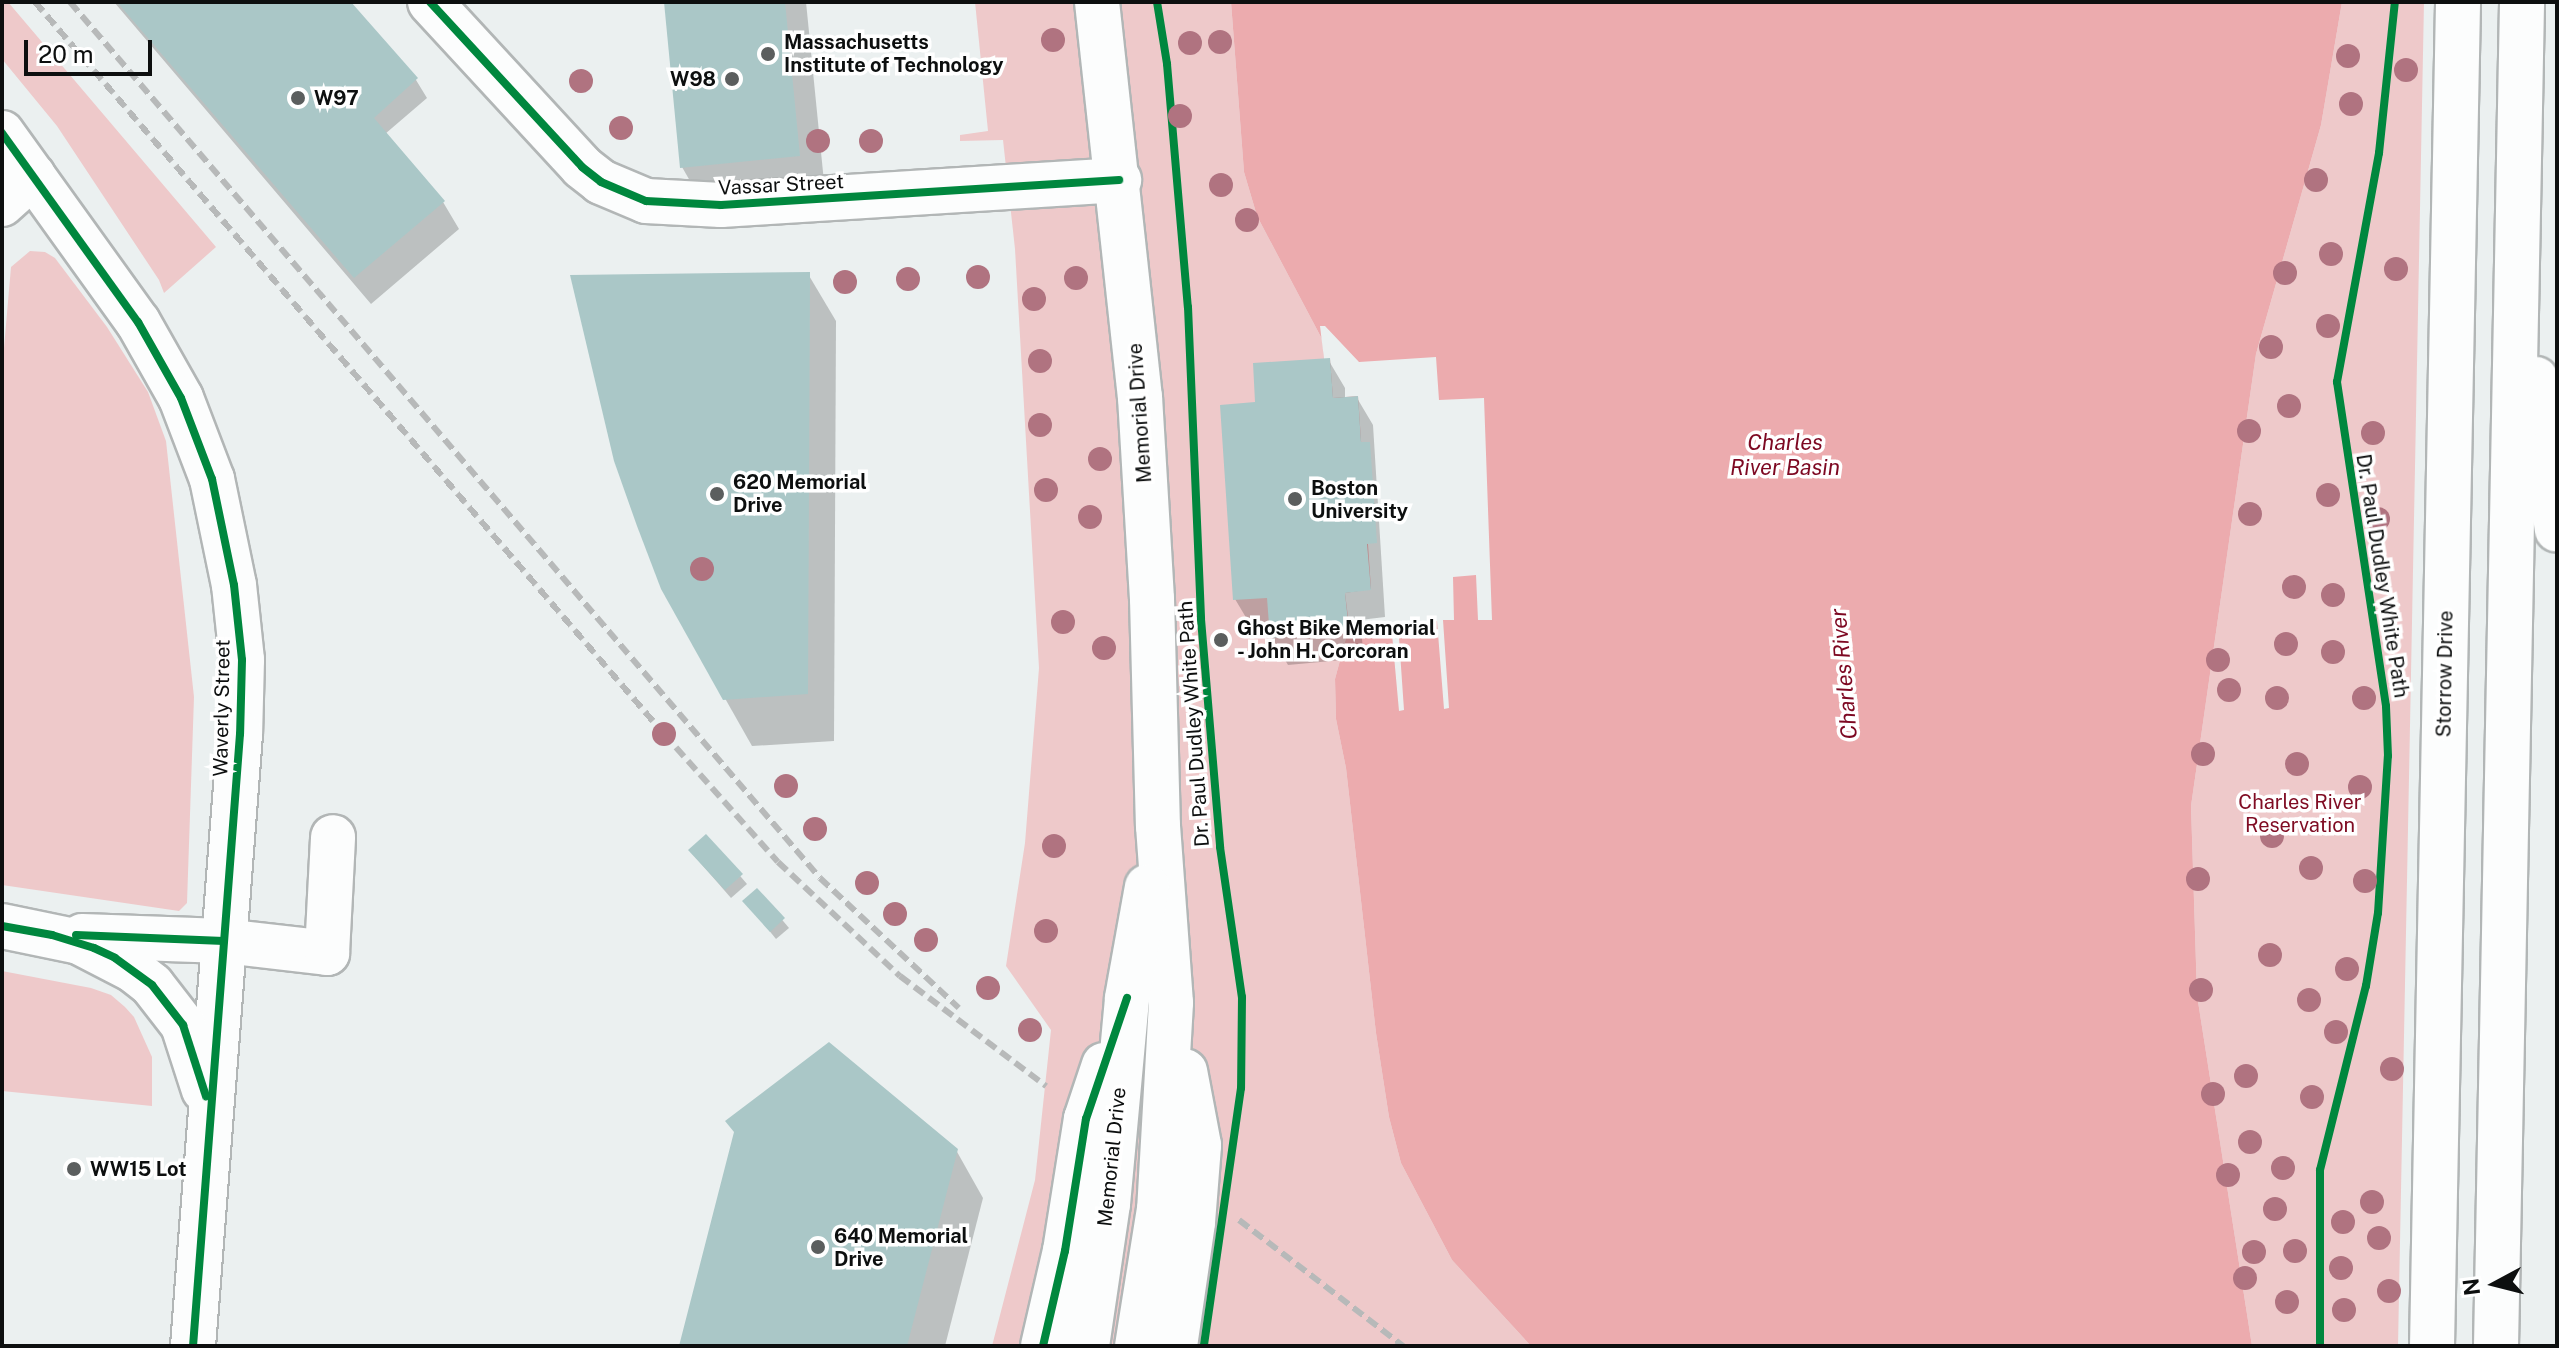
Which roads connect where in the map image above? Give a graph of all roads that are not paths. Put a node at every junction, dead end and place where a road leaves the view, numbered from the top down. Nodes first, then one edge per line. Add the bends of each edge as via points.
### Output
1 (430, 2) edge
2 (1097, 2) edge
3 (2458, 2) edge
4 (2522, 2) edge
5 (2, 133) edge
6 (1119, 180) junction
7 (18, 190) edge
8 (2517, 242) junction
9 (2557, 530) edge
10 (1158, 826) junction
11 (333, 837) dead end
12 (2, 926) edge
13 (52, 935) junction
14 (224, 941) junction
15 (1127, 998) junction
16 (1171, 1003) junction
17 (210, 1136) junction
18 (193, 1346) edge
19 (1043, 1346) edge
20 (1087, 1346) edge
21 (1137, 1346) edge
22 (1175, 1346) edge
23 (2432, 1346) edge
24 (2496, 1346) edge

1 - 6 main road, Vassar Street via 582,167 601,182 646,201 721,205
2 - 6 main road, Memorial Drive
3 - 23 main road, Storrow Drive
4 - 8 main road
5 - 7 main road, Waverly Street
6 - 10 main road, Memorial Drive via 1140,397
7 - 14 main road, Waverly Street via 138,322 193,424 212,479 234,585 242,660
8 - 9 main road
8 - 24 main road
10 - 15 main road, Memorial Drive
10 - 16 main road, Memorial Drive
11 - 14 main road via 327,953
12 - 13 main road
13 - 14 main road
13 - 17 main road via 115,958 169,1004 199,1069
14 - 17 main road, Waverly Street
15 - 19 main road via 1086,1119
15 - 20 main road, Memorial Drive via 1110,1190
16 - 21 main road, Memorial Drive via 1159,1209
16 - 22 main road via 1199,1145
17 - 18 main road, Waverly Street

